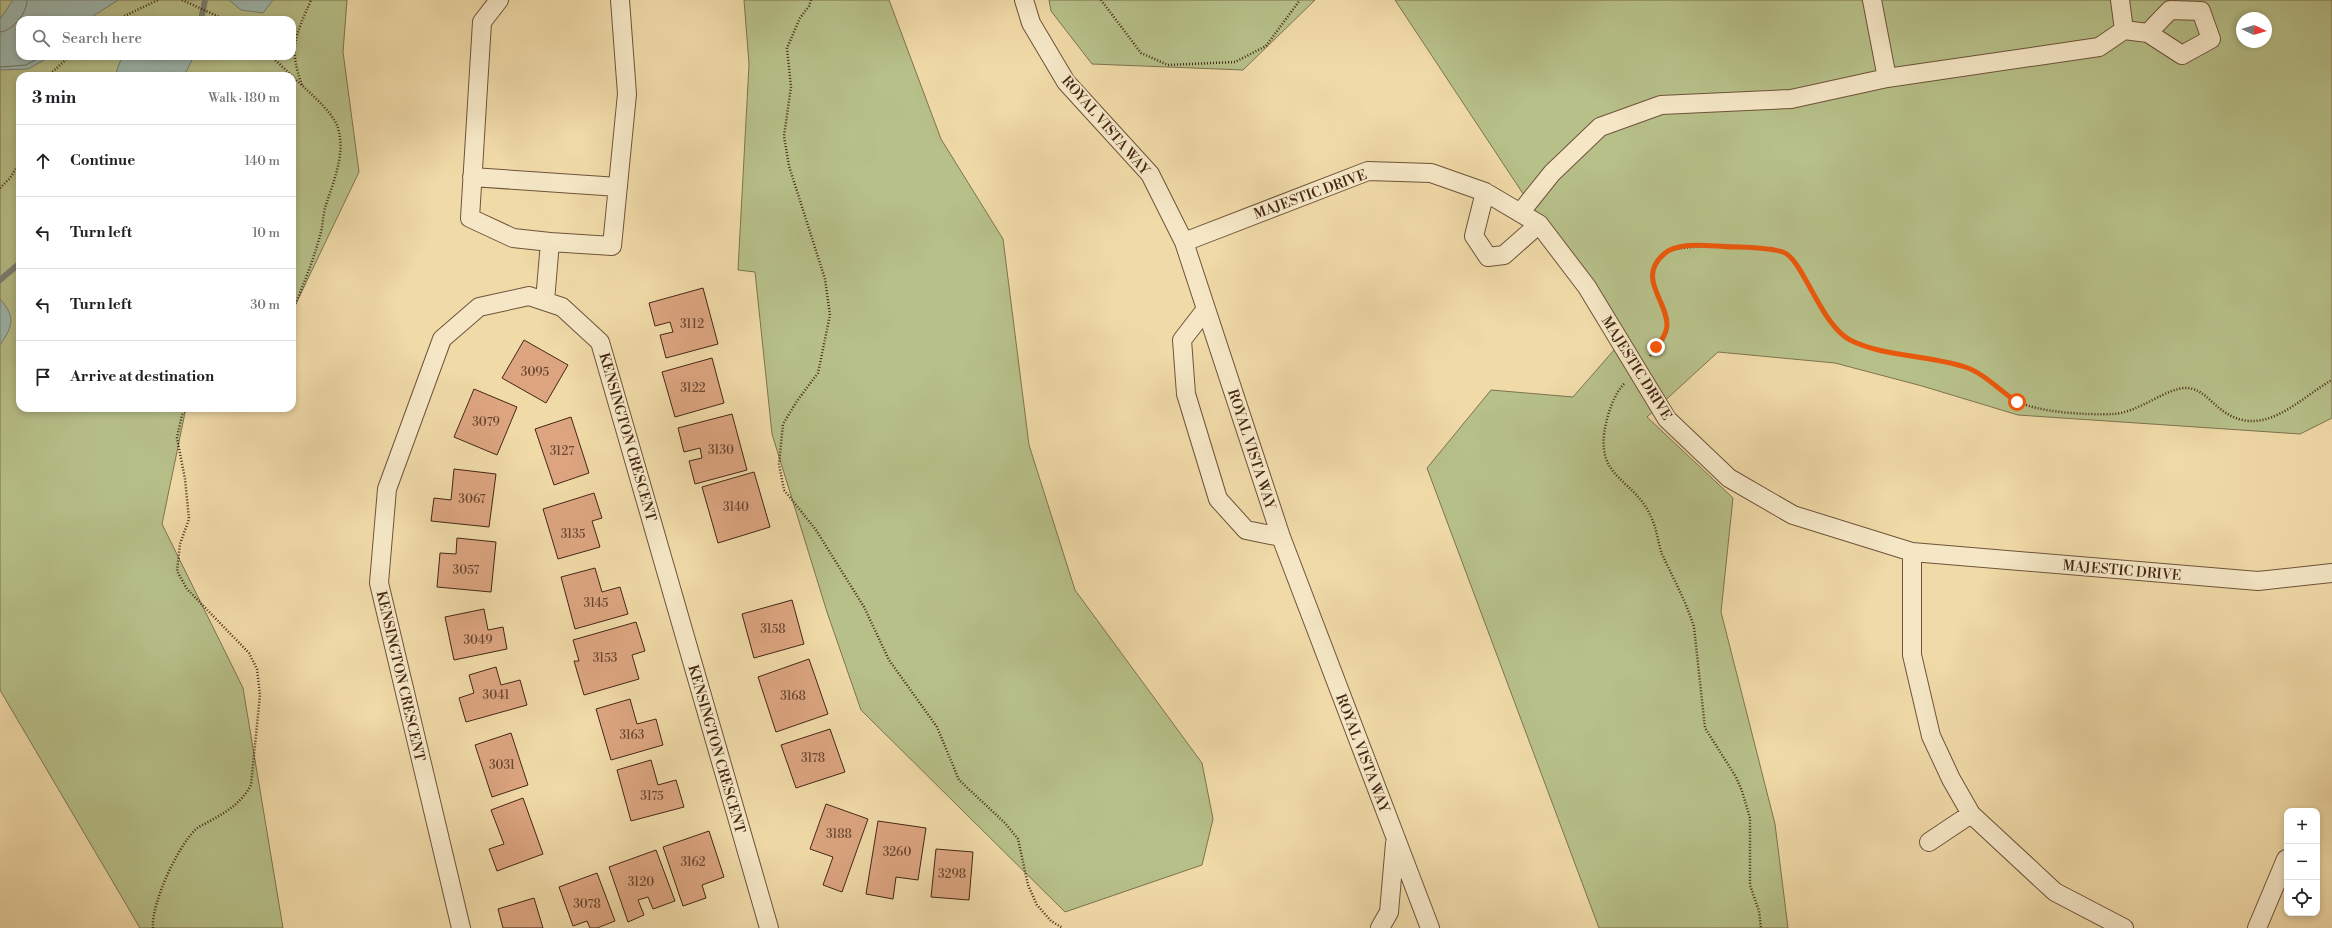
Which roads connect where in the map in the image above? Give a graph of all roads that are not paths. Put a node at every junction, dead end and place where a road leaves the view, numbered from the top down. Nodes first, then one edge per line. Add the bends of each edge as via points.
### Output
1 (499, 0) edge
2 (620, 0) edge
3 (1024, 0) edge
4 (1872, 0) edge
5 (2120, 0) edge
6 (2124, 30) junction
7 (2148, 33) dead end
8 (1887, 78) junction
9 (472, 177) junction
10 (618, 187) junction
11 (1486, 192) junction
12 (1520, 213) junction
13 (1539, 224) junction
14 (550, 242) junction
15 (1184, 242) junction
16 (545, 301) junction
17 (1206, 309) junction
18 (1281, 537) junction
19 (1912, 552) junction
20 (2332, 573) edge
21 (1971, 814) junction
22 (1395, 838) junction
23 (1929, 842) dead end
24 (2284, 864) edge
25 (461, 928) edge
26 (769, 928) edge
27 (1380, 928) edge
28 (1430, 928) edge
29 (2124, 928) edge
30 (2257, 928) edge

1 - 9 street via 482,22
2 - 10 street via 627,94
3 - 15 street, ROYAL VISTA WAY via 1031,23 1066,82 1150,174
4 - 8 street
5 - 6 street
6 - 7 street
6 - 8 street via 2099,47
8 - 12 street via 1791,98 1661,105 1607,124 1600,127 1552,173
9 - 10 street
9 - 14 street via 470,218 513,238
10 - 14 street via 612,246
11 - 12 street, MAJESTIC DRIVE
11 - 13 street via 1474,236 1488,257 1504,255
11 - 15 street, MAJESTIC DRIVE via 1431,173 1368,172
12 - 13 street, MAJESTIC DRIVE
13 - 19 street, MAJESTIC DRIVE via 1586,287 1667,419 1729,478 1793,515
14 - 16 street
15 - 17 street, ROYAL VISTA WAY
16 - 25 street, KENSINGTON CRESCENT via 529,296 479,307 442,339 387,489 379,584
16 - 26 street, KENSINGTON CRESCENT via 562,306 600,342
17 - 18 street, ROYAL VISTA WAY
17 - 18 street via 1182,340 1186,394 1218,499 1246,530
18 - 22 street, ROYAL VISTA WAY
19 - 20 street, MAJESTIC DRIVE via 2258,581
19 - 21 street via 1912,655 1930,736
21 - 23 street
21 - 29 street via 2055,892
22 - 27 street via 1389,912
22 - 28 street, ROYAL VISTA WAY
24 - 30 street

